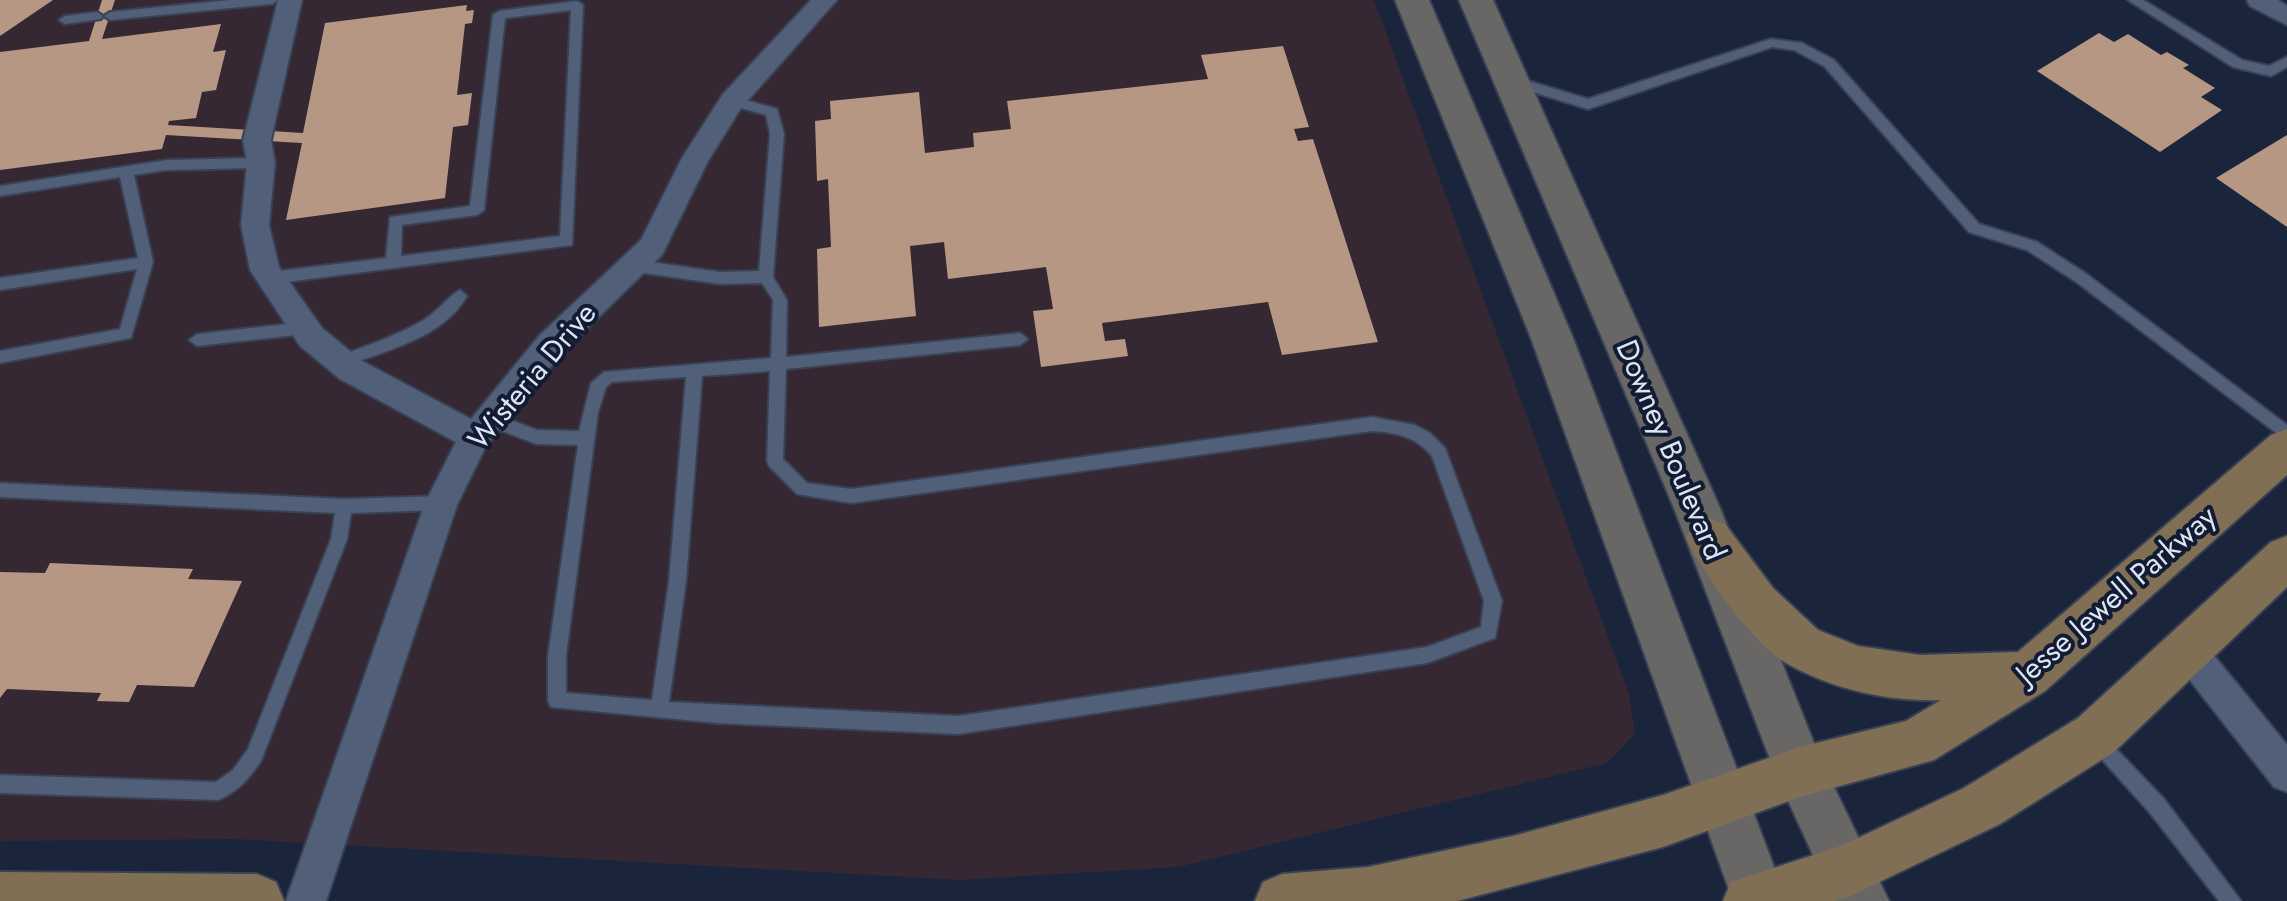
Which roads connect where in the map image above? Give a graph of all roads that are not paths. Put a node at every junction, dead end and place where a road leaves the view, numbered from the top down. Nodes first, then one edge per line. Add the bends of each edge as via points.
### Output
1 (272, 0) edge
2 (290, 0) edge
3 (825, 0) edge
4 (1412, 0) edge
5 (1476, 0) edge
6 (2134, 0) edge
7 (2259, 0) edge
8 (2287, 17) edge
9 (65, 20) dead end
10 (2287, 61) edge
11 (1510, 81) junction
12 (732, 101) junction
13 (261, 163) junction
14 (126, 172) junction
15 (0, 191) edge
16 (146, 262) junction
17 (393, 263) junction
18 (630, 265) junction
19 (766, 277) junction
20 (271, 278) junction
21 (0, 284) edge
22 (460, 296) dead end
23 (305, 328) junction
24 (1020, 339) dead end
25 (197, 340) dead end
26 (0, 357) edge
27 (340, 362) junction
28 (778, 364) junction
29 (695, 369) junction
30 (482, 428) junction
31 (2287, 434) edge
32 (586, 438) junction
33 (2287, 448) edge
34 (0, 490) edge
35 (441, 503) junction
36 (344, 506) junction
37 (1709, 538) junction
38 (2287, 557) edge
39 (2186, 648) junction
40 (2028, 675) junction
41 (659, 708) junction
42 (2092, 736) junction
43 (1800, 772) junction
44 (2287, 774) edge
45 (0, 784) edge
46 (1722, 800) junction
47 (1855, 885) edge
48 (0, 899) edge
49 (1757, 900) edge
50 (257, 901) edge
51 (306, 901) edge
52 (1282, 901) edge
53 (2231, 901) edge

1 - 9 lane
2 - 13 street via 257,140
3 - 12 street, Wisteria Drive
4 - 46 main road via 1552,338
5 - 11 main road, Downey Boulevard
6 - 10 lane via 2238,64 2271,71
7 - 8 street
11 - 31 lane via 1588,104 1771,43 1797,46 1829,63 1974,228 2032,246 2080,277
11 - 37 main road, Downey Boulevard
12 - 18 street, Wisteria Drive via 696,158 652,247
12 - 19 lane via 772,112 777,134
13 - 14 lane via 167,165
13 - 20 street via 255,225
14 - 15 lane
14 - 16 lane
16 - 21 lane
16 - 26 lane via 126,334
17 - 17 lane via 567,241 577,5 499,15 477,210 395,221
17 - 20 lane
18 - 19 lane via 720,278
18 - 30 street, Wisteria Drive via 550,345
19 - 28 lane via 780,300
20 - 23 street
22 - 27 lane via 454,309 421,329
23 - 25 lane
23 - 27 street
24 - 28 lane
27 - 30 street
28 - 29 lane
28 - 41 lane via 775,461 803,489 851,496 1372,424 1426,435 1439,453 1493,601 1489,632 1427,655 958,725
29 - 32 lane via 609,376 599,383
29 - 41 lane via 673,644
30 - 32 lane
30 - 35 street, Wisteria Drive
32 - 41 lane via 557,656 557,701
33 - 40 main road, Jesse Jewell Parkway
34 - 36 lane
35 - 36 lane
35 - 51 street, Wisteria Drive
36 - 45 lane via 339,539 255,755 240,776 218,791
37 - 40 main road via 1756,603 1801,646 1857,669 1920,678
37 - 43 main road, Downey Boulevard
38 - 39 main road
39 - 42 main road
39 - 44 street
40 - 43 main road, Jesse Jewell Parkway via 1916,743
42 - 47 main road
42 - 53 lane via 2157,806
43 - 46 main road, Jesse Jewell Parkway
43 - 47 main road, Downey Boulevard
46 - 49 main road
46 - 52 main road, Jesse Jewell Parkway via 1513,862 1368,894
47 - 49 main road
48 - 50 main road

